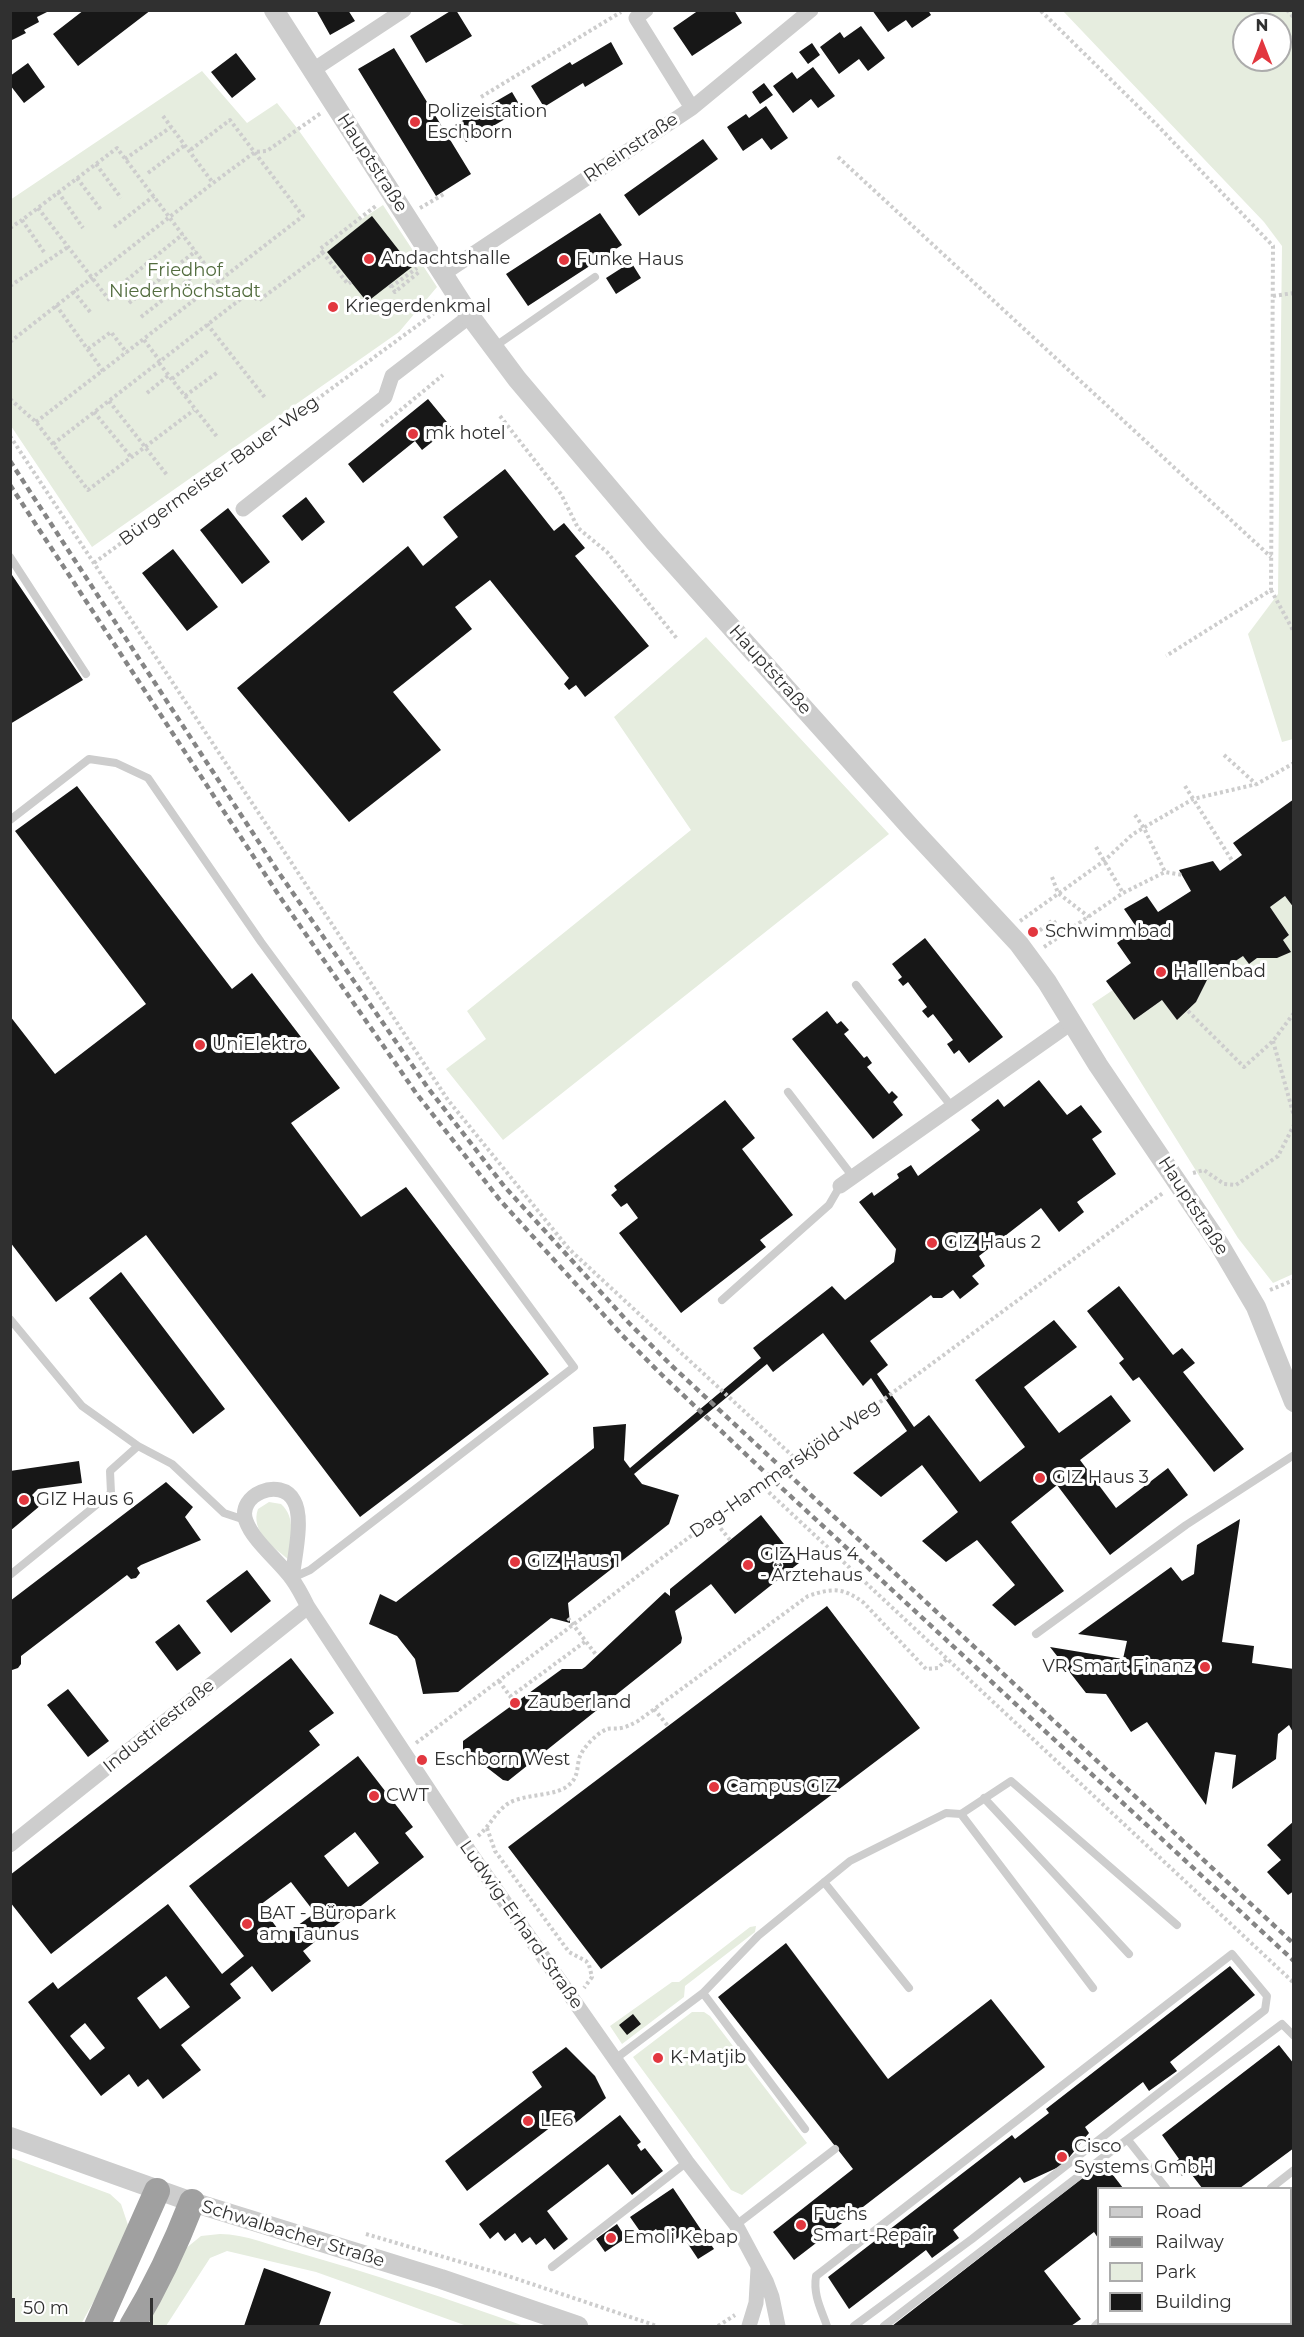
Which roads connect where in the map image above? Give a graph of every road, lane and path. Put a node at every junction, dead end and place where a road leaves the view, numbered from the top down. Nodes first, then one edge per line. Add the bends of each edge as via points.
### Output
1 (274, 10) edge
2 (404, 10) edge
3 (624, 10) edge
4 (646, 10) edge
5 (811, 10) edge
6 (1287, 10) edge
7 (1042, 11) edge
8 (1293, 18) edge
9 (313, 70) junction
10 (481, 97) dead end
11 (334, 104) junction
12 (692, 108) junction
13 (163, 116) dead end
14 (171, 127) junction
15 (185, 145) junction
16 (189, 151) junction
17 (255, 152) junction
18 (838, 157) dead end
19 (125, 159) junction
20 (96, 164) junction
21 (148, 173) dead end
22 (77, 178) junction
23 (213, 183) junction
24 (58, 192) junction
25 (442, 192) dead end
26 (154, 196) junction
27 (121, 198) dead end
28 (396, 198) junction
29 (38, 208) junction
30 (101, 210) dead end
31 (169, 216) junction
32 (22, 220) junction
33 (114, 227) dead end
34 (10, 228) edge
35 (83, 228) dead end
36 (183, 234) junction
37 (68, 247) junction
38 (196, 251) junction
39 (44, 252) dead end
40 (323, 253) junction
41 (206, 266) junction
42 (421, 267) dead end
43 (443, 274) junction
44 (91, 277) junction
45 (595, 277) dead end
46 (351, 282) dead end
47 (219, 283) junction
48 (10, 286) edge
49 (402, 287) dead end
50 (117, 288) dead end
51 (74, 291) junction
52 (1293, 293) edge
53 (1273, 296) junction
54 (110, 302) dead end
55 (129, 303) dead end
56 (56, 305) junction
57 (91, 313) dead end
58 (470, 316) junction
59 (141, 317) dead end
60 (207, 324) junction
61 (144, 340) junction
62 (10, 342) edge
63 (493, 348) junction
64 (88, 349) junction
65 (209, 350) dead end
66 (127, 353) junction
67 (160, 362) junction
68 (104, 371) junction
69 (218, 372) dead end
70 (443, 375) dead end
71 (170, 377) junction
72 (147, 393) dead end
73 (185, 396) junction
74 (10, 399) edge
75 (266, 399) dead end
76 (109, 400) junction
77 (194, 410) junction
78 (94, 412) junction
79 (500, 416) dead end
80 (36, 422) junction
81 (381, 426) dead end
82 (10, 436) edge
83 (218, 438) dead end
84 (52, 444) junction
85 (145, 446) junction
86 (131, 457) junction
87 (167, 475) dead end
88 (243, 509) dead end
89 (10, 557) edge
90 (1272, 558) junction
91 (94, 563) junction
92 (1270, 590) junction
93 (1293, 632) edge
94 (678, 640) dead end
95 (1166, 656) dead end
96 (86, 674) dead end
97 (1224, 755) dead end
98 (1293, 762) edge
99 (1257, 784) junction
100 (1185, 786) dead end
101 (1193, 799) junction
102 (1135, 815) dead end
103 (10, 820) edge
104 (1144, 828) junction
105 (1096, 847) dead end
106 (1104, 861) junction
107 (1233, 862) dead end
108 (1165, 872) junction
109 (1182, 875) dead end
110 (1052, 877) dead end
111 (1058, 893) junction
112 (1123, 893) junction
113 (1089, 916) junction
114 (1008, 930) junction
115 (1063, 934) junction
116 (1030, 939) dead end
117 (1051, 942) dead end
118 (856, 985) dead end
119 (1188, 1011) dead end
120 (1293, 1013) edge
121 (1071, 1023) junction
122 (1273, 1041) junction
123 (788, 1092) dead end
124 (952, 1107) junction
125 (1293, 1116) edge
126 (1293, 1125) edge
127 (1192, 1175) junction
128 (853, 1177) junction
129 (840, 1186) joint
130 (1293, 1280) edge
131 (1270, 1290) dead end
132 (722, 1300) dead end
133 (10, 1318) edge
134 (1293, 1402) edge
135 (138, 1446) junction
136 (1293, 1455) edge
137 (799, 1462) junction
138 (760, 1484) junction
139 (713, 1519) junction
140 (245, 1520) junction
141 (730, 1540) dead end
142 (10, 1575) edge
143 (292, 1579) junction
144 (308, 1607) junction
145 (568, 1618) dead end
146 (574, 1624) junction
147 (1036, 1634) dead end
148 (586, 1641) junction
149 (597, 1656) dead end
150 (946, 1659) junction
151 (499, 1681) junction
152 (510, 1696) junction
153 (515, 1703) dead end
154 (654, 1709) junction
155 (668, 1726) dead end
156 (414, 1766) junction
157 (984, 1798) junction
158 (962, 1814) junction
159 (487, 1828) junction
160 (10, 1845) edge
161 (465, 1845) junction
162 (825, 1882) junction
163 (1178, 1925) dead end
164 (1129, 1954) dead end
165 (1293, 1983) edge
166 (909, 1988) dead end
167 (1093, 1988) dead end
168 (582, 1991) dead end
169 (703, 1993) junction
170 (1293, 2036) edge
171 (615, 2059) junction
172 (805, 2129) dead end
173 (10, 2137) edge
174 (1128, 2140) junction
175 (835, 2149) dead end
176 (687, 2162) junction
177 (1293, 2170) edge
178 (1034, 2184) dead end
179 (1165, 2187) edge
180 (1272, 2187) edge
181 (157, 2191) junction
182 (192, 2202) junction
183 (736, 2225) junction
184 (972, 2239) junction
185 (758, 2266) junction
186 (552, 2267) dead end
187 (738, 2312) dead end
188 (97, 2326) edge
189 (132, 2326) edge
190 (578, 2326) edge
191 (718, 2326) edge
192 (749, 2326) edge
193 (778, 2326) edge
194 (827, 2326) edge
195 (855, 2326) edge
196 (884, 2326) edge

1 - 9 street, Hauptstraße
2 - 9 street
3 - 10 path
4 - 12 street via 636,18
5 - 12 street, Rheinstraße
6 - 8 path
7 - 53 path via 1273,246
9 - 11 street, Hauptstraße
11 - 17 path via 267,151
11 - 28 street, Hauptstraße
12 - 43 street, Rheinstraße
13 - 14 path
14 - 15 path
14 - 19 path
15 - 16 path
15 - 21 path
16 - 17 path via 230,120
16 - 23 path
17 - 23 path
17 - 47 path via 303,216
18 - 90 path
19 - 20 path via 117,148
19 - 26 path
20 - 22 path
20 - 27 path
22 - 24 path
22 - 30 path
23 - 31 path
24 - 29 path
24 - 35 path
25 - 28 path via 420,209 412,195
26 - 31 path
26 - 33 path
28 - 40 path via 320,249
28 - 43 street, Hauptstraße
29 - 32 path
29 - 37 path
31 - 36 path
31 - 44 path
32 - 34 path
32 - 39 path
36 - 38 path
36 - 50 path
37 - 44 path
37 - 48 path
38 - 41 path
38 - 55 path
40 - 46 path via 348,284
40 - 60 path via 258,301 251,291
41 - 47 path
41 - 59 path
42 - 49 path via 390,286 395,292
43 - 58 street, Hauptstraße
43 - 91 path, Bürgermeister-Bauer-Weg via 433,314
44 - 51 path
44 - 54 path
45 - 63 lane
47 - 61 path
51 - 56 path
51 - 57 path
52 - 53 path
53 - 90 path
56 - 62 path
56 - 64 path
58 - 63 street, Hauptstraße
58 - 88 street via 392,376 384,397
60 - 67 path
60 - 75 path
61 - 66 path
61 - 67 path
63 - 114 street, Hauptstraße via 654,541 912,829
64 - 66 path via 111,332
64 - 68 path
65 - 71 path
66 - 68 path
67 - 71 path
67 - 76 path
68 - 80 path
69 - 73 path
70 - 81 path
71 - 72 path
71 - 73 path
73 - 77 path
74 - 80 path
76 - 78 path
76 - 85 path
77 - 83 path
77 - 85 path
78 - 84 path
78 - 86 path
79 - 94 path via 561,494 578,528 607,552
80 - 84 path
82 - 91 path
84 - 86 path via 88,490
85 - 86 path
85 - 87 path
89 - 96 lane
90 - 92 path
91 - 137 path via 448,1100 569,1249
92 - 93 path
92 - 95 path
97 - 99 path
98 - 99 path
99 - 101 path
100 - 101 path
101 - 104 path
101 - 107 path
102 - 104 path
103 - 143 lane via 89,759 116,763 148,778 261,942 574,1367 310,1570
104 - 106 path via 1132,834
104 - 108 path
105 - 106 path
106 - 111 path
106 - 112 path
108 - 109 path
108 - 112 path
110 - 111 path
111 - 113 path
111 - 114 path
112 - 113 path
113 - 115 path
114 - 121 street, Hauptstraße via 1047,982
115 - 116 path via 1053,920
115 - 117 path
118 - 124 lane
119 - 122 path via 1244,1067
120 - 122 path
121 - 124 street
121 - 127 street, Hauptstraße
122 - 125 path
123 - 128 lane
124 - 128 street
126 - 127 path via 1278,1156 1236,1185 1224,1184 1204,1170
127 - 134 street, Hauptstraße via 1256,1308
127 - 137 path, Dag-Hammarskjöld-Weg
128 - 129 street
129 - 132 lane via 829,1205
130 - 131 path
133 - 135 lane via 82,1406
135 - 140 lane via 172,1464 224,1513
135 - 142 lane via 110,1470 111,1493
136 - 147 lane via 1186,1525
137 - 138 path, Dag-Hammarskjöld-Weg
138 - 139 path, Dag-Hammarskjöld-Weg
138 - 150 path
139 - 141 path
139 - 146 path, Dag-Hammarskjöld-Weg
140 - 143 street, Ludwig-Erhard-Straße
140 - 143 street via 249,1502 266,1489 287,1493 294,1500 298,1514
143 - 144 street, Ludwig-Erhard-Straße
144 - 156 street, Ludwig-Erhard-Straße
144 - 160 street, Industriestraße
145 - 146 path
146 - 148 path
146 - 151 path, Dag-Hammarskjöld-Weg
148 - 149 path
148 - 152 path
150 - 154 path via 938,1668 926,1669 864,1603 847,1592 827,1590 808,1596
150 - 165 path
151 - 152 path
151 - 156 path, Dag-Hammarskjöld-Weg via 408,1749
152 - 153 path
154 - 155 path
154 - 159 path via 638,1721 593,1738 579,1757 578,1772 570,1784 508,1803
156 - 161 street, Ludwig-Erhard-Straße
157 - 158 lane
157 - 163 lane via 1011,1781
157 - 164 lane
158 - 162 lane via 946,1813 850,1861
158 - 167 lane
159 - 161 path
159 - 168 path via 495,1851 551,1929 569,1952 589,1965 592,1977
161 - 171 street, Ludwig-Erhard-Straße
162 - 166 lane
162 - 169 lane via 758,1936
169 - 171 lane
169 - 172 lane
170 - 174 lane via 1282,2024
171 - 176 street, Ludwig-Erhard-Straße
173 - 181 street, Schwalbacher Straße
174 - 179 lane
174 - 196 lane
175 - 183 lane
176 - 183 street, Ludwig-Erhard-Straße
176 - 186 lane
177 - 180 lane
178 - 184 lane via 972,2232
181 - 182 street, Schwalbacher Straße
181 - 188 highway
182 - 189 highway via 173,2251
182 - 190 street, Schwalbacher Straße
183 - 185 street, Ludwig-Erhard-Straße
184 - 194 lane via 1265,2010 1267,1996 1232,1954 816,2276 816,2294
184 - 195 lane
185 - 192 street via 756,2303
185 - 193 street, Ludwig-Erhard-Straße via 772,2297
187 - 191 path

